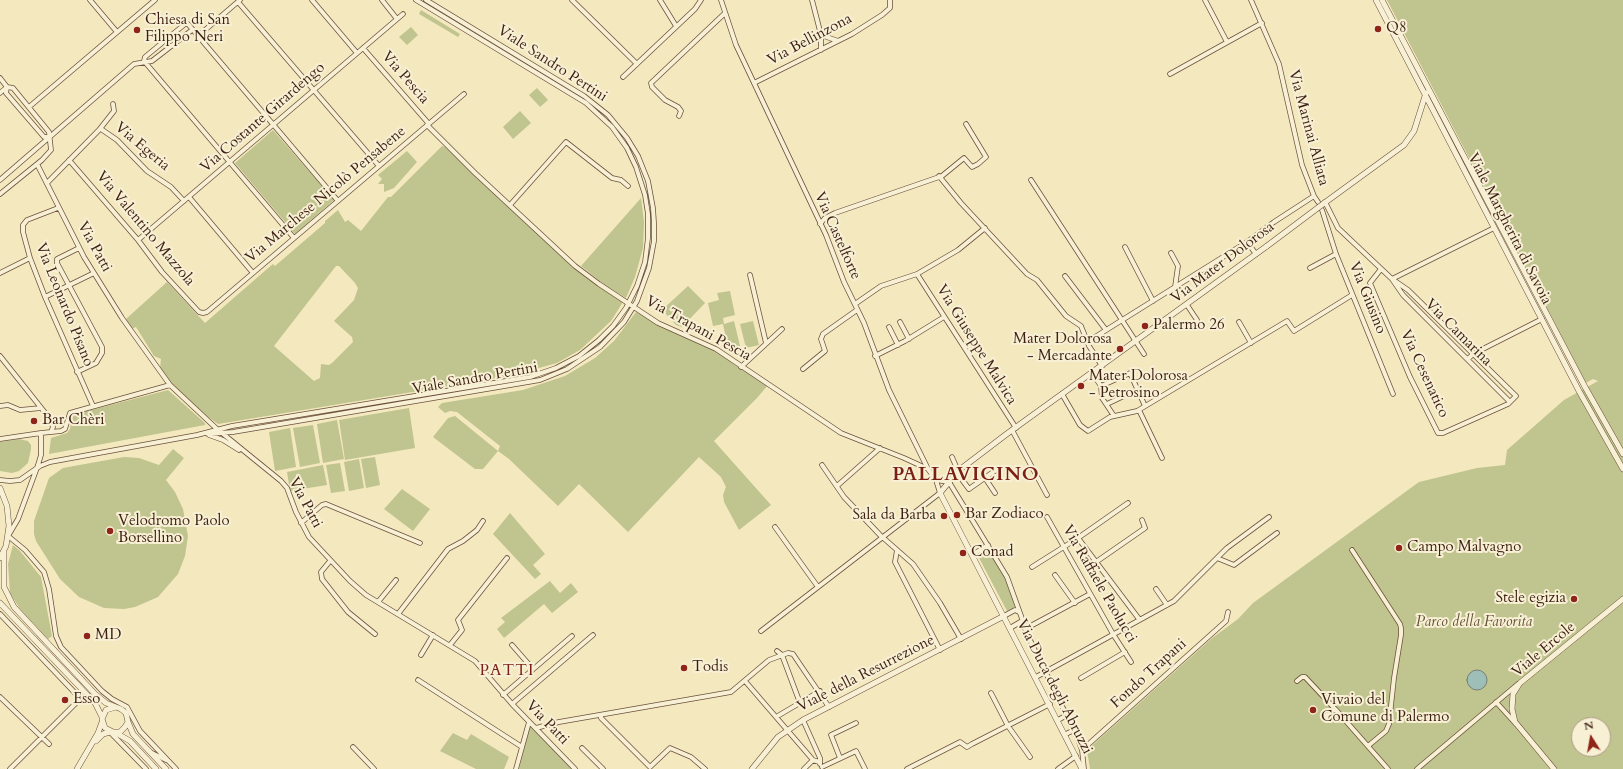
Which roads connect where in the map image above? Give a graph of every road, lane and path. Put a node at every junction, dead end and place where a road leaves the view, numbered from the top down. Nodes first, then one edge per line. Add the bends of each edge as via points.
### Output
1 (90, 0) edge
2 (155, 0) edge
3 (312, 0) edge
4 (382, 0) edge
5 (416, 0) edge
6 (426, 0) edge
7 (572, 0) edge
8 (660, 0) edge
9 (701, 0) edge
10 (721, 0) edge
11 (812, 0) edge
12 (890, 0) edge
13 (1205, 0) edge
14 (1251, 0) edge
15 (1376, 0) edge
16 (1382, 0) edge
17 (239, 1) edge
18 (403, 14) dead end
19 (724, 14) junction
20 (397, 19) junction
21 (1262, 23) junction
22 (676, 26) junction
23 (192, 30) junction
24 (117, 32) junction
25 (821, 35) junction
26 (198, 36) junction
27 (838, 41) junction
28 (1228, 42) junction
29 (363, 48) junction
30 (821, 50) junction
31 (357, 53) junction
32 (144, 61) junction
33 (636, 64) junction
34 (1170, 74) dead end
35 (623, 77) dead end
36 (0, 80) edge
37 (754, 83) junction
38 (7, 87) junction
39 (1428, 87) junction
40 (314, 90) junction
41 (0, 93) edge
42 (1432, 93) junction
43 (464, 94) dead end
44 (1426, 94) junction
45 (113, 104) dead end
46 (29, 107) junction
47 (679, 116) dead end
48 (428, 124) junction
49 (966, 124) dead end
50 (273, 125) junction
51 (100, 129) junction
52 (50, 137) junction
53 (69, 160) junction
54 (228, 163) junction
55 (37, 164) junction
56 (379, 166) junction
57 (939, 176) junction
58 (0, 180) edge
59 (1031, 180) dead end
60 (47, 183) junction
61 (628, 186) dead end
62 (0, 194) edge
63 (1314, 196) junction
64 (189, 197) junction
65 (338, 200) junction
66 (184, 201) junction
67 (1322, 203) junction
68 (510, 205) junction
69 (58, 208) junction
70 (1322, 210) dead end
71 (820, 224) junction
72 (985, 228) junction
73 (1494, 228) junction
74 (294, 238) junction
75 (138, 240) junction
76 (1248, 242) junction
77 (1125, 247) dead end
78 (79, 248) junction
79 (1171, 253) dead end
80 (1256, 254) junction
81 (1336, 254) junction
82 (30, 258) junction
83 (1310, 268) dead end
84 (1381, 269) junction
85 (0, 273) edge
86 (94, 273) junction
87 (253, 273) junction
88 (917, 274) junction
89 (750, 275) dead end
90 (1065, 276) dead end
91 (1392, 280) junction
92 (68, 286) junction
93 (1175, 287) junction
94 (1352, 295) junction
95 (45, 297) junction
96 (1153, 301) junction
97 (628, 304) junction
98 (855, 304) junction
99 (1187, 305) junction
100 (634, 307) junction
101 (858, 310) junction
102 (203, 313) joint
103 (944, 317) junction
104 (1123, 319) junction
105 (1542, 319) junction
106 (1197, 320) dead end
107 (900, 322) dead end
108 (1239, 322) dead end
109 (889, 327) dead end
110 (782, 329) dead end
111 (1106, 330) junction
112 (909, 339) junction
113 (1136, 341) junction
114 (1087, 342) junction
115 (1250, 342) junction
116 (766, 343) junction
117 (898, 345) junction
118 (1144, 354) dead end
119 (1473, 354) junction
120 (0, 356) edge
121 (875, 356) junction
122 (1468, 359) junction
123 (1102, 366) junction
124 (741, 367) junction
125 (803, 369) dead end
126 (77, 372) junction
127 (1092, 373) junction
128 (170, 385) junction
129 (1100, 386) junction
130 (1062, 394) junction
131 (1139, 394) junction
132 (1392, 394) dead end
133 (1516, 396) joint
134 (1510, 402) junction
135 (1107, 404) junction
136 (0, 406) edge
137 (93, 406) junction
138 (1145, 406) junction
139 (41, 408) junction
140 (1138, 411) junction
141 (1114, 416) junction
142 (218, 429) junction
143 (1014, 429) junction
144 (51, 432) junction
145 (41, 433) junction
146 (222, 433) junction
147 (198, 434) junction
148 (0, 439) edge
149 (880, 448) junction
150 (1623, 454) edge
151 (40, 455) junction
152 (952, 457) dead end
153 (1162, 458) dead end
154 (57, 460) junction
155 (822, 465) dead end
156 (263, 466) junction
157 (37, 468) junction
158 (1623, 468) edge
159 (928, 469) junction
160 (996, 470) dead end
161 (958, 472) junction
162 (985, 478) junction
163 (0, 480) edge
164 (936, 480) junction
165 (949, 482) junction
166 (837, 486) junction
167 (0, 488) edge
168 (995, 492) dead end
169 (940, 493) junction
170 (1047, 495) dead end
171 (1128, 503) dead end
172 (1047, 517) dead end
173 (1269, 517) dead end
174 (1142, 520) dead end
175 (483, 521) dead end
176 (301, 523) junction
177 (775, 527) dead end
178 (1277, 533) dead end
179 (8, 536) junction
180 (883, 538) junction
181 (1078, 538) junction
182 (420, 543) dead end
183 (988, 544) junction
184 (1063, 548) junction
185 (896, 550) junction
186 (1352, 550) dead end
187 (4, 552) junction
188 (972, 555) junction
189 (0, 558) edge
190 (507, 558) dead end
191 (1217, 558) junction
192 (330, 561) junction
193 (1096, 562) junction
194 (1032, 567) dead end
195 (1055, 575) dead end
196 (396, 580) dead end
197 (818, 587) junction
198 (1156, 589) dead end
199 (1090, 594) junction
200 (1623, 599) edge
201 (378, 602) junction
202 (0, 603) edge
203 (1075, 603) junction
204 (1167, 604) junction
205 (1019, 612) junction
206 (1228, 612) dead end
207 (0, 614) edge
208 (398, 614) junction
209 (1004, 616) junction
210 (1139, 620) junction
211 (1022, 621) junction
212 (1010, 628) junction
213 (1025, 629) junction
214 (761, 631) dead end
215 (375, 634) dead end
216 (1113, 634) junction
217 (433, 635) junction
218 (592, 635) dead end
219 (572, 636) dead end
220 (961, 639) junction
221 (450, 645) junction
222 (512, 645) dead end
223 (777, 650) dead end
224 (940, 650) junction
225 (1124, 652) junction
226 (421, 655) dead end
227 (782, 655) junction
228 (72, 659) junction
229 (1131, 662) dead end
230 (66, 664) junction
231 (534, 669) junction
232 (1046, 672) junction
233 (1036, 677) junction
234 (1081, 678) dead end
235 (418, 680) dead end
236 (745, 681) junction
237 (1297, 682) dead end
238 (1520, 683) junction
239 (820, 691) junction
240 (991, 693) dead end
241 (503, 695) junction
242 (0, 697) edge
243 (82, 697) junction
244 (94, 702) junction
245 (1496, 702) junction
246 (800, 703) junction
247 (512, 704) junction
248 (1050, 704) junction
249 (116, 707) junction
250 (829, 707) junction
251 (1335, 709) junction
252 (600, 715) junction
253 (1067, 715) junction
254 (776, 717) junction
255 (102, 719) junction
256 (803, 720) junction
257 (1058, 720) junction
258 (1326, 720) dead end
259 (128, 722) junction
260 (529, 722) junction
261 (856, 723) dead end
262 (1008, 726) junction
263 (1518, 727) junction
264 (536, 728) junction
265 (786, 730) junction
266 (1074, 730) junction
267 (111, 732) junction
268 (1066, 734) junction
269 (41, 736) junction
270 (49, 744) dead end
271 (1368, 746) junction
272 (353, 747) dead end
273 (522, 747) junction
274 (146, 748) junction
275 (582, 748) dead end
276 (89, 750) junction
277 (1082, 750) junction
278 (1076, 756) junction
279 (1030, 757) dead end
280 (840, 758) junction
281 (813, 760) junction
282 (819, 762) junction
283 (171, 764) junction
284 (702, 768) edge
285 (822, 768) edge
286 (10, 769) edge
287 (77, 769) edge
288 (146, 769) edge
289 (156, 769) edge
290 (166, 769) edge
291 (176, 769) edge
292 (374, 769) edge
293 (516, 769) edge
294 (575, 769) edge
295 (603, 769) edge
296 (752, 769) edge
297 (804, 769) edge
298 (865, 769) edge
299 (907, 769) edge
300 (1058, 769) edge
301 (1083, 769) edge
302 (1388, 769) edge
303 (1417, 769) edge
304 (1554, 769) edge

1 - 24 street
2 - 24 street
3 - 31 street
4 - 20 street
5 - 97 street, Viale Sandro Pertini via 586,103 605,119 622,139 640,178 648,214 644,262
6 - 100 street, Viale Sandro Pertini via 584,96 608,115 627,138 648,181 654,223 649,268
7 - 33 street
8 - 22 street
9 - 22 street
10 - 19 street, Via Castelforte
11 - 25 street
12 - 27 street, Via Bellinzona via 890,8 882,16
13 - 28 street
14 - 21 street, Via Marinai Alliata
15 - 44 street, Viale Margherita di Savoia
16 - 39 street, Viale Margherita di Savoia
17 - 26 street
17 - 40 street
18 - 20 street, Via Costante Girardengo
19 - 37 street, Via Castelforte
19 - 47 street via 651,83 665,100 678,107 681,111
20 - 29 street, Via Costante Girardengo
21 - 28 street
21 - 63 street, Via Marinai Alliata via 1279,64 1302,165
22 - 33 street
23 - 26 street
23 - 32 street via 152,61
23 - 32 street via 185,24 145,57
24 - 46 street
25 - 27 street
25 - 30 street
26 - 50 street
27 - 30 street, Via Bellinzona
28 - 34 street
29 - 31 street, Via Costante Girardengo
29 - 48 street, Via Pescia
30 - 37 street, Via Bellinzona
31 - 40 street, Via Costante Girardengo
32 - 52 street via 134,64
32 - 54 street
33 - 35 street
36 - 38 street
37 - 71 street, Via Castelforte
38 - 41 street
38 - 46 street via 13,88
38 - 52 street via 6,93 44,137
39 - 42 street, Viale Margherita di Savoia
39 - 44 street, Via Mater Dolorosa
40 - 50 street, Via Costante Girardengo
40 - 56 street
42 - 44 street
42 - 150 street, Viale Margherita di Savoia via 1584,387
43 - 48 street, Via Marchese Nicolò Pensabene
44 - 67 street, Via Mater Dolorosa via 1414,131 1404,145
44 - 73 street, Viale Margherita di Savoia
45 - 51 street, Via Egeria via 114,111
46 - 52 street via 50,132
48 - 56 street, Via Marchese Nicolò Pensabene
48 - 68 street, Via Trapani Pescia
49 - 57 street via 986,157 972,167 964,158
50 - 54 street, Via Costante Girardengo
50 - 65 street
51 - 53 street, Via Egeria
51 - 66 street, Via Egeria via 117,140 147,171 171,187
52 - 55 street via 51,150
52 - 58 street
53 - 60 street, Via Egeria
53 - 75 street, Via Valentino Mazzola
54 - 64 street, Via Costante Girardengo
54 - 74 street
55 - 60 street, Via Patti
55 - 62 street
56 - 65 street, Via Marchese Nicolò Pensabene
57 - 71 street via 825,218
57 - 72 street
59 - 104 street
60 - 69 street, Via Patti
61 - 68 street via 621,180 612,178 566,142
63 - 67 street
63 - 76 street, Via Marinai Alliata
64 - 66 street, Via Costante Girardengo
64 - 87 street
65 - 74 street, Via Marchese Nicolò Pensabene
66 - 75 street, Via Costante Girardengo
67 - 80 street, Via Mater Dolorosa, bridge
67 - 84 street, Via Camarina via 1338,228
68 - 97 street, Via Trapani Pescia via 575,266
69 - 78 street, Via Patti
69 - 82 street, Via Leonardo Pisano via 25,223 23,228
70 - 81 street, Via Giusino
71 - 98 street, Via Castelforte
72 - 88 street via 958,250
72 - 114 street via 1027,274 1037,280 1066,316 1081,326
73 - 91 street
73 - 105 street, Viale Margherita di Savoia
74 - 87 street, Via Marchese Nicolò Pensabene
75 - 102 street, Via Valentino Mazzola via 162,272 199,312
76 - 80 street
76 - 93 street, Via Marinai Alliata
77 - 96 street
78 - 86 street, Via Patti
78 - 92 street via 56,261
79 - 93 street via 1178,266
80 - 99 street, Via Mater Dolorosa
81 - 83 street
81 - 94 street, Via Giusino
82 - 85 street
82 - 95 street, Via Leonardo Pisano
84 - 91 street, Via Camarina
84 - 134 street, Via Cesenatico via 1370,283 1410,377 1438,433
86 - 92 street
86 - 128 street, Via Patti via 126,324
87 - 102 street, Via Marchese Nicolò Pensabene
88 - 98 street via 881,286
88 - 103 street, Via Giuseppe Malvica
89 - 116 street
90 - 111 street
91 - 119 street, Via Camarina via 1408,290
91 - 122 street, Via Camarina via 1403,295
92 - 95 street
92 - 126 street via 102,347 102,353 96,363
93 - 96 street, Via Marinai Alliata
94 - 115 street via 1294,331 1287,321
94 - 132 street, Via Giusino
95 - 126 street, Via Leonardo Pisano
96 - 104 street, Via Marinai Alliata
97 - 100 street, Via Trapani Pescia
97 - 142 street, Viale Sandro Pertini via 613,326 593,346 568,362 540,374
98 - 101 street, Via Castelforte
99 - 106 street
99 - 113 street, Via Mater Dolorosa
100 - 124 street, Via Trapani Pescia via 658,323 711,345
100 - 146 street, Viale Sandro Pertini via 618,329 597,350 567,369 540,380
101 - 121 street, Via Castelforte
101 - 125 street via 823,334 821,339 825,351
103 - 112 street
103 - 143 street, Via Giuseppe Malvica
104 - 111 street, Via Marinai Alliata
104 - 113 street
105 - 119 street
105 - 158 street, Viale Margherita di Savoia
107 - 112 street
108 - 115 street
109 - 117 street
110 - 116 street
111 - 114 street, Via Marinai Alliata
112 - 117 street
113 - 118 street
113 - 123 street, Via Mater Dolorosa
114 - 123 street
115 - 138 street
116 - 124 street
117 - 121 street
119 - 122 street
119 - 133 street, Via Camarina
120 - 139 street
121 - 159 street, Via Castelforte
122 - 134 street, Via Camarina
123 - 127 street, Via Mater Dolorosa
124 - 149 street, Via Trapani Pescia via 751,371 841,433
126 - 137 street, Via Leonardo Pisano
127 - 129 street
127 - 130 street, Via Mater Dolorosa
128 - 137 street
128 - 142 street, Via Patti
129 - 131 street via 1130,373
129 - 135 street via 1100,393
130 - 141 street via 1080,425 1088,431
130 - 143 street, Via Mater Dolorosa
131 - 135 street via 1128,394
131 - 138 street
133 - 134 street, Via Cesenatico
135 - 141 street
136 - 139 street via 8,405 20,410
137 - 144 street via 70,413 65,429
138 - 140 street
139 - 144 street via 50,419 53,427
140 - 141 street
140 - 153 street
142 - 146 street, Via Patti
142 - 147 street, Viale Sandro Pertini
143 - 161 street, Via Mater Dolorosa
143 - 170 street, Via Giuseppe Malvica
144 - 145 street
145 - 148 street
145 - 151 street
146 - 147 street, Viale Sandro Pertini
146 - 156 street, Via Patti
147 - 154 street
147 - 156 street via 223,440
149 - 159 street, Via Trapani Pescia
149 - 166 street
151 - 154 street via 45,460
151 - 157 street
152 - 161 street
154 - 157 street
155 - 166 street
156 - 176 street, Via Patti via 284,484
157 - 163 street via 20,480
157 - 179 street via 18,519
159 - 164 street, Via Castelforte
160 - 162 street
161 - 162 street via 969,489
161 - 165 street, Via Mater Dolorosa
162 - 168 street
164 - 165 street
164 - 169 street, Via Castelforte
165 - 169 street, Via Mater Dolorosa
165 - 183 street
166 - 180 street
167 - 179 street via 8,511
169 - 180 street
169 - 188 street, Via Duca degli Abruzzi
171 - 181 street
172 - 184 street, Via Raffaele Paolucci
173 - 191 street
174 - 193 street via 1145,528
175 - 208 street via 477,530 448,549
176 - 182 street via 326,504
176 - 192 street, Via Patti via 309,537
177 - 197 street
178 - 191 street via 1234,565
179 - 187 street
179 - 228 street via 25,550 44,572 56,639
180 - 185 street
180 - 197 street
181 - 184 street
181 - 193 street
183 - 188 street
183 - 205 street via 1007,577
184 - 194 street
184 - 199 street, Via Raffaele Paolucci
185 - 220 street via 913,564
185 - 224 street via 895,562
186 - 271 street via 1401,628 1389,724 1386,731
187 - 189 street
187 - 230 street via 3,580 9,600
188 - 209 street, Via Duca degli Abruzzi
190 - 221 street via 458,620 462,630
191 - 204 street via 1174,601
192 - 201 street, Via Patti via 366,595
192 - 215 street via 321,572 322,579 348,612
193 - 210 street
195 - 203 street
196 - 201 street
197 - 214 street
198 - 204 street
199 - 203 street
199 - 216 street, Via Raffaele Paolucci
200 - 238 street, Viale Ercole
201 - 208 street, Via Patti
202 - 244 street
203 - 213 street
204 - 210 street
205 - 209 street via 1015,610
205 - 211 street
206 - 277 street, Fondo Trapani via 1226,621
207 - 243 street via 73,691
208 - 217 street, Via Patti
209 - 212 street, Via Duca degli Abruzzi
209 - 220 street, Viale della Resurrezione
210 - 216 street
211 - 212 street
211 - 213 street
212 - 233 street, Via Duca degli Abruzzi
213 - 232 street
216 - 225 street, Via Raffaele Paolucci
216 - 232 street
217 - 221 street, Via Patti
217 - 226 street
218 - 247 street
219 - 231 street
220 - 224 street, Viale della Resurrezione
221 - 241 street, Via Patti via 475,661
222 - 231 street
223 - 227 street
224 - 250 street, Viale della Resurrezione
225 - 229 street, Via Raffaele Paolucci
225 - 234 street
227 - 236 street via 769,660
227 - 239 street via 793,654
227 - 246 street
228 - 230 street
228 - 283 street via 105,694 127,706 138,728
230 - 249 street via 100,699
231 - 241 street
232 - 233 street
232 - 253 street
233 - 248 street, Via Duca degli Abruzzi
235 - 273 street
236 - 252 street via 731,692
236 - 254 street
237 - 251 street via 1305,677
238 - 245 street
238 - 263 street, Viale Ercole via 1513,694 1512,702 1513,719
239 - 246 street
239 - 250 street
240 - 262 street
241 - 247 street, Via Patti
242 - 269 street
243 - 244 street
243 - 269 street
244 - 255 street
245 - 263 street
245 - 303 street
246 - 254 street
247 - 260 street, Via Patti
248 - 257 street, Via Duca degli Abruzzi
248 - 262 street
249 - 255 street via 108,709
249 - 259 street via 125,712
250 - 256 street, Viale della Resurrezione
251 - 258 street via 1327,715
251 - 271 street
252 - 264 street
252 - 284 street via 650,767 670,748 691,757
253 - 257 street
253 - 266 street
254 - 265 street
255 - 267 street via 104,726
255 - 276 street
256 - 265 street, Viale della Resurrezione
256 - 282 street via 820,758
257 - 268 street, Via Duca degli Abruzzi
259 - 267 street via 123,730
259 - 274 street via 133,734
260 - 264 street, Via Patti
260 - 273 street
261 - 280 street via 831,735
262 - 279 street
262 - 299 street via 967,747 960,742
263 - 304 street, Viale Ercole
264 - 294 street, Via Patti
265 - 281 street
265 - 296 street, Viale della Resurrezione
266 - 268 street
266 - 277 street
267 - 276 street via 102,735
267 - 288 street
267 - 289 street via 128,740
268 - 278 street, Via Duca degli Abruzzi
269 - 270 street
269 - 286 street
271 - 302 street
272 - 292 street
273 - 293 street
274 - 283 street
274 - 290 street
275 - 295 street
276 - 287 street
277 - 301 street
278 - 300 street
278 - 301 street, Via Duca degli Abruzzi
280 - 285 street
280 - 298 street via 856,751
281 - 282 street
281 - 297 street
282 - 285 street
283 - 291 street

